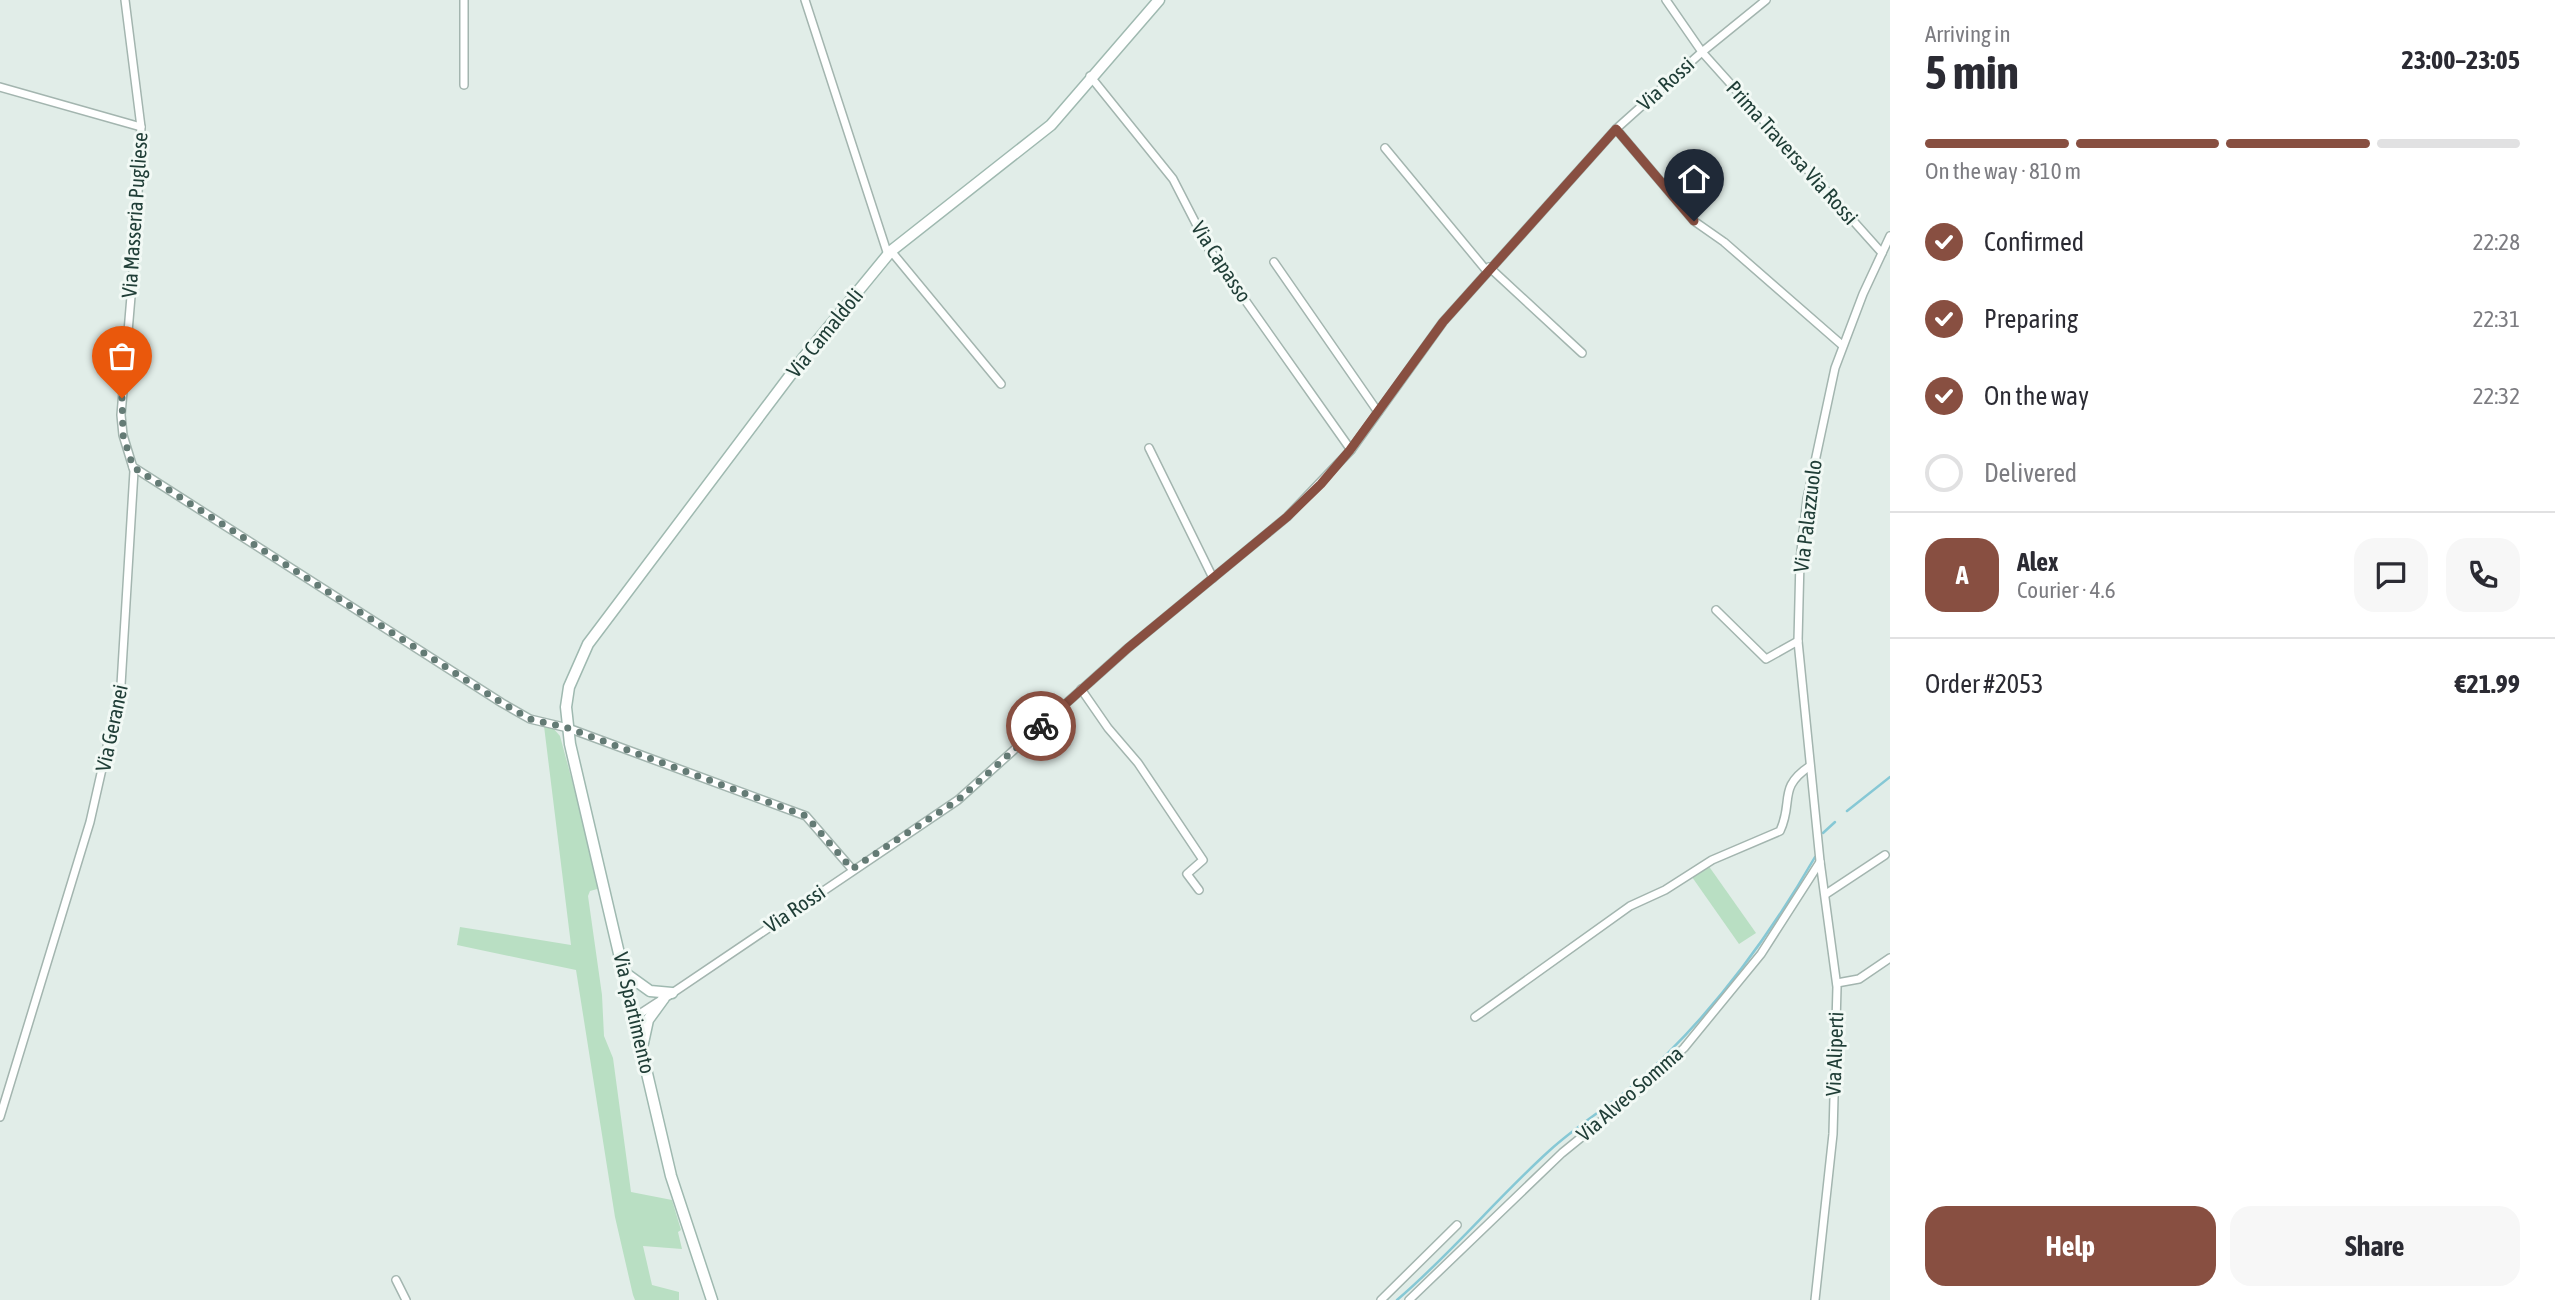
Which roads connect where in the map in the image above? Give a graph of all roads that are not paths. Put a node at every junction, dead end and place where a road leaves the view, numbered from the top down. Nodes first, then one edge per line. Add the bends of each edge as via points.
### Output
1 (125, 0) edge
2 (464, 0) edge
3 (805, 0) edge
4 (1159, 0) edge
5 (1666, 0) edge
6 (1766, 0) edge
7 (1702, 52) junction
8 (1090, 76) junction
9 (464, 85) dead end
10 (0, 87) edge
11 (141, 127) junction
12 (1616, 129) junction
13 (1385, 148) dead end
14 (1890, 236) edge
15 (890, 253) junction
16 (1882, 253) junction
17 (1274, 262) dead end
18 (1488, 269) junction
19 (1842, 345) junction
20 (1582, 353) dead end
21 (1001, 384) dead end
22 (1378, 412) junction
23 (1149, 448) dead end
24 (1350, 450) junction
25 (134, 469) junction
26 (1213, 578) junction
27 (1716, 610) dead end
28 (1798, 641) junction
29 (1081, 689) junction
30 (567, 725) junction
31 (1810, 766) junction
32 (1817, 808) joint
33 (1885, 855) dead end
34 (1820, 861) junction
35 (852, 869) junction
36 (1199, 890) dead end
37 (1826, 894) junction
38 (1890, 958) edge
39 (625, 973) junction
40 (1836, 984) junction
41 (668, 995) junction
42 (635, 1017) junction
43 (1475, 1017) dead end
44 (643, 1047) junction
45 (0, 1117) edge
46 (1457, 1225) dead end
47 (396, 1280) dead end
48 (406, 1300) edge
49 (712, 1300) edge
50 (1381, 1300) edge
51 (1409, 1300) edge
52 (1815, 1300) edge

1 - 11 street, Via Masseria Pugliese
2 - 9 street
3 - 15 street
4 - 8 street, Via Camaldoli
5 - 7 street, Prima Traversa Via Rossi
6 - 7 street, Via Rossi
7 - 12 street, Via Rossi
7 - 16 street, Prima Traversa Via Rossi
8 - 15 street, Via Camaldoli via 1051,125
8 - 24 street, Via Capasso via 1173,179 1209,249
10 - 11 street
11 - 25 street, Via Masseria Pugliese via 121,415
12 - 18 street, Via Rossi
12 - 19 street via 1694,221
13 - 18 street
14 - 16 street, Via Palazzuolo
15 - 21 street
15 - 30 street, Via Camaldoli via 796,368 587,644 569,687
16 - 19 street, Via Palazzuolo
17 - 22 street
18 - 20 street
18 - 22 street, Via Rossi via 1417,355
19 - 28 street, Via Palazzuolo via 1824,408 1807,499
22 - 24 street, Via Rossi
23 - 26 street
24 - 26 street, Via Rossi via 1287,517
25 - 30 street via 502,703 530,719
25 - 45 street, Via Geranei via 121,685 92,813
26 - 29 street, Via Rossi
27 - 28 street via 1766,659
28 - 31 street, Via Palazzuolo
29 - 35 street, Via Rossi via 958,800
29 - 36 street via 1203,860 1187,874
30 - 35 street via 806,816
30 - 39 street, Via Spartimento
31 - 32 street, Via Palazzuolo
31 - 43 street via 1788,787 1780,831 1712,860 1630,906
32 - 34 street, Via Aliperti
33 - 37 street
34 - 37 street, Via Aliperti
34 - 51 street, Via Alveo Somma via 1762,954 1684,1048 1562,1153
35 - 41 street, Via Rossi
37 - 40 street, Via Aliperti
38 - 40 street via 1858,979
39 - 41 street via 650,991
39 - 42 street, Via Spartimento
40 - 52 street, Via Aliperti via 1833,1134
41 - 42 street, Via Rossi
41 - 44 street via 649,1020
42 - 44 street, Via Spartimento
44 - 49 street, Via Spartimento via 671,1177
46 - 50 street
47 - 48 street

